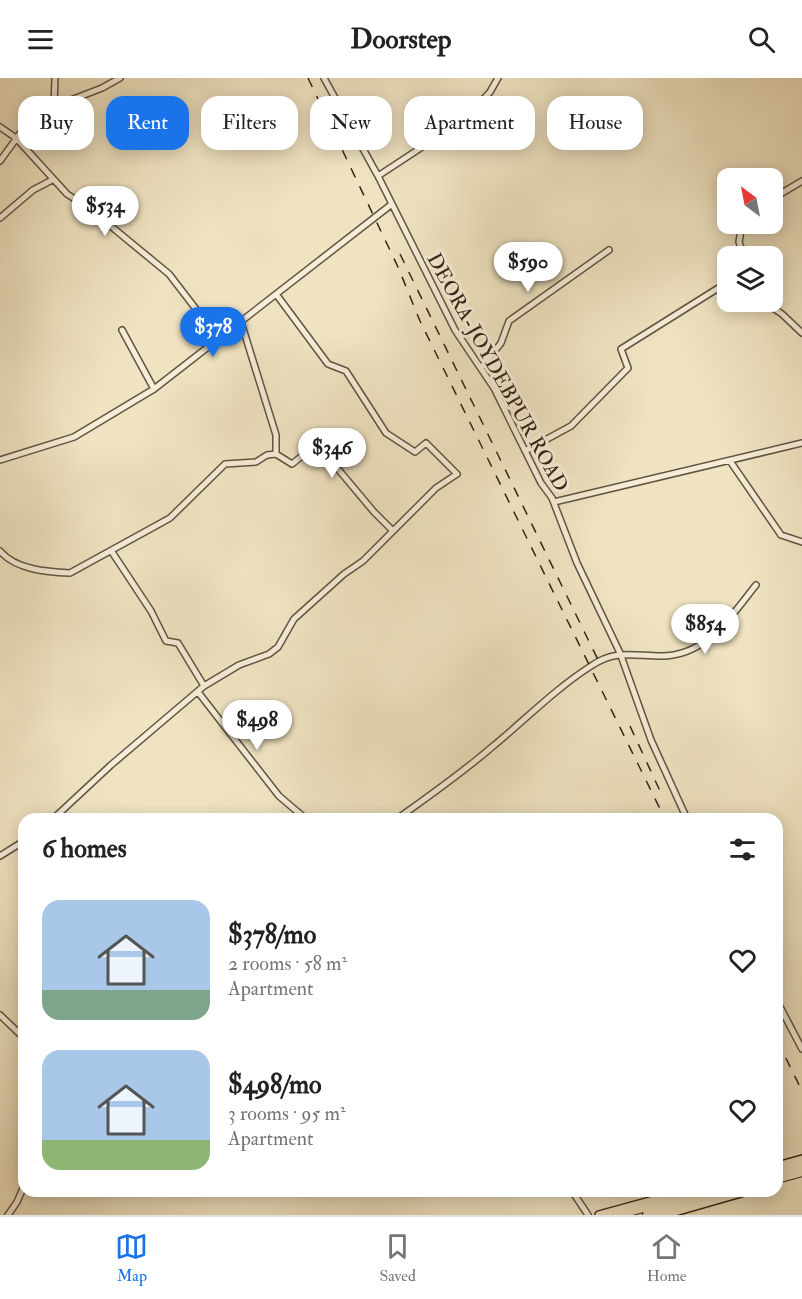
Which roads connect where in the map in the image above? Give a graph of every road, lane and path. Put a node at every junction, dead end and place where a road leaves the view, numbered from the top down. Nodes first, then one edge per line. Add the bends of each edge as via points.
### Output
1 (55, 78) edge
2 (120, 78) edge
3 (324, 78) edge
4 (498, 78) edge
5 (54, 96) edge
6 (81, 96) edge
7 (0, 127) edge
8 (18, 136) edge
9 (16, 138) junction
10 (0, 161) edge
11 (378, 176) junction
12 (52, 180) junction
13 (802, 181) edge
14 (783, 192) edge
15 (392, 204) junction
16 (0, 218) edge
17 (609, 250) dead end
18 (717, 289) edge
19 (276, 294) junction
20 (776, 312) edge
21 (241, 322) junction
22 (122, 330) dead end
23 (802, 333) edge
24 (219, 339) junction
25 (481, 368) junction
26 (154, 389) junction
27 (802, 443) edge
28 (525, 452) junction
29 (276, 454) junction
30 (0, 460) edge
31 (730, 461) junction
32 (554, 502) junction
33 (393, 531) junction
34 (802, 542) edge
35 (0, 551) edge
36 (112, 552) junction
37 (756, 585) dead end
38 (620, 653) junction
39 (204, 686) junction
40 (198, 692) junction
41 (59, 813) edge
42 (299, 813) edge
43 (405, 813) edge
44 (684, 813) edge
45 (18, 846) edge
46 (0, 856) edge
47 (783, 1013) edge
48 (0, 1015) edge
49 (18, 1032) edge
50 (802, 1049) edge
51 (802, 1159) edge
52 (783, 1164) edge
53 (802, 1165) edge
54 (783, 1170) edge
55 (802, 1174) edge
56 (783, 1179) edge
57 (19, 1197) edge
58 (576, 1197) edge
59 (665, 1197) edge
60 (684, 1197) edge
61 (712, 1197) edge
62 (727, 1197) edge
63 (8, 1215) edge
64 (588, 1215) edge
65 (599, 1215) edge
66 (617, 1215) edge
67 (647, 1215) edge
68 (664, 1215) edge

1 - 5 street
2 - 6 street
3 - 11 street, DEORA-JOYDEBPUR ROAD
4 - 11 street via 460,125
7 - 9 street
8 - 9 street
9 - 10 street
9 - 12 street
11 - 15 street, DEORA-JOYDEBPUR ROAD
12 - 16 street via 33,190
12 - 24 street via 170,275
13 - 14 street
15 - 19 street
15 - 25 street, DEORA-JOYDEBPUR ROAD via 455,330
17 - 25 street via 508,322 501,343
18 - 28 street via 621,350 628,368 571,426
19 - 21 street
19 - 33 street via 328,364 344,369 386,433 415,452 426,443 457,474 436,488
20 - 23 street
21 - 24 street
21 - 29 street via 276,435
22 - 26 street
24 - 26 street
25 - 28 street, DEORA-JOYDEBPUR ROAD
26 - 30 street via 74,437
27 - 31 street
28 - 32 street, DEORA-JOYDEBPUR ROAD
29 - 33 street via 292,464 315,444 319,445
29 - 36 street via 256,462 225,464 170,518
31 - 32 street
31 - 34 street via 782,535
32 - 38 street, DEORA-JOYDEBPUR ROAD via 577,563
33 - 39 street via 294,619 278,647
35 - 36 street via 42,573 69,574
36 - 39 street via 166,641 178,643
37 - 38 street via 727,624 690,651 663,656
38 - 43 street via 591,666 546,699 473,763
38 - 44 street, DEORA-JOYDEBPUR ROAD via 651,740
39 - 40 street
40 - 41 street
40 - 42 street via 279,796
45 - 46 street
47 - 50 street
48 - 49 street
51 - 52 main road
53 - 54 highway
55 - 56 highway
57 - 63 street
58 - 64 street
59 - 65 main road
60 - 66 highway
61 - 67 highway
62 - 68 main road

